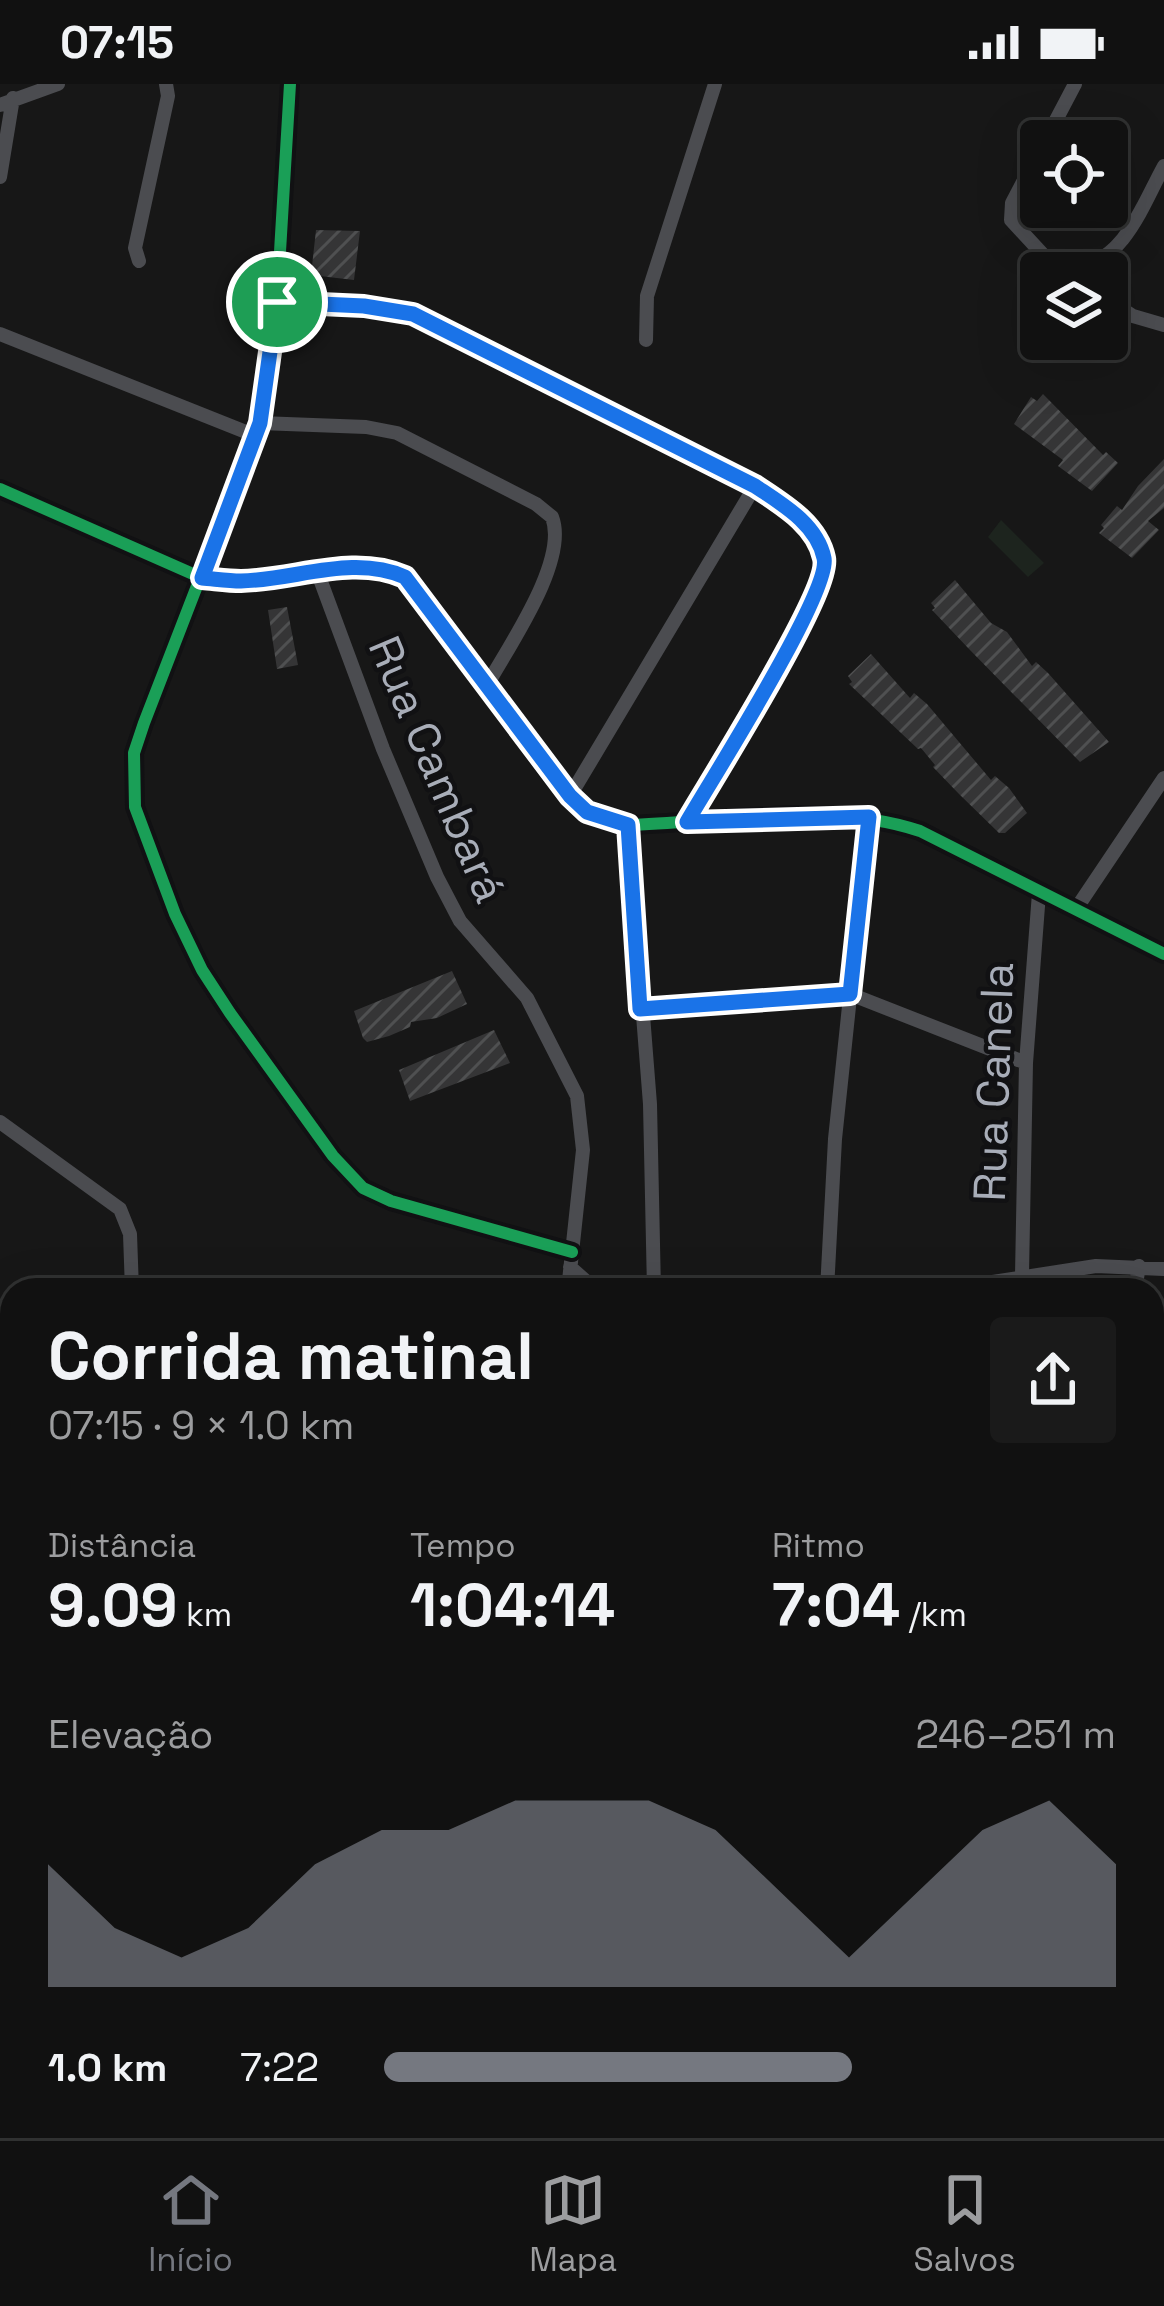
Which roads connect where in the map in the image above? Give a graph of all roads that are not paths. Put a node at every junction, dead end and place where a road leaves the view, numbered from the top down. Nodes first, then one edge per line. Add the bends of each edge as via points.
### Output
1 (58, 84) edge
2 (166, 84) edge
3 (290, 84) edge
4 (716, 84) edge
5 (1075, 84) edge
6 (6, 102) edge
7 (1056, 120) edge
8 (1164, 166) edge
9 (0, 177) edge
10 (1020, 188) edge
11 (1038, 252) edge
12 (1115, 252) edge
13 (139, 261) dead end
14 (277, 302) junction
15 (1128, 313) edge
16 (1164, 326) edge
17 (0, 334) edge
18 (646, 340) dead end
19 (258, 429) junction
20 (755, 486) junction
21 (0, 489) edge
22 (317, 571) junction
23 (202, 578) junction
24 (486, 687) junction
25 (1164, 778) edge
26 (570, 796) junction
27 (869, 817) junction
28 (687, 822) junction
29 (628, 825) junction
30 (1039, 893) junction
31 (1076, 909) junction
32 (1164, 954) edge
33 (850, 994) junction
34 (640, 1009) junction
35 (1026, 1063) junction
36 (0, 1122) edge
37 (571, 1260) junction
38 (1139, 1266) junction
39 (1164, 1269) edge
40 (1022, 1275) junction
41 (132, 1278) edge
42 (569, 1278) edge
43 (586, 1278) edge
44 (654, 1278) edge
45 (828, 1278) edge
46 (1013, 1278) edge
47 (1137, 1278) edge

1 - 6 street
2 - 13 street
3 - 14 street
4 - 18 street via 647,296
5 - 7 street
6 - 9 street
8 - 12 street
10 - 11 street via 1011,220
14 - 19 street
14 - 20 street via 413,314
15 - 16 street
17 - 19 street
19 - 23 street
19 - 24 street via 397,433 552,517 557,545
20 - 26 street
20 - 28 street via 798,515 826,567
21 - 23 street
22 - 23 street
22 - 24 street via 383,568 405,577
22 - 37 street, Rua Cambará via 437,877 460,921 527,998 578,1096 583,1150
23 - 37 street via 156,687 133,782 139,825 202,970 363,1188
24 - 26 street
25 - 31 street
26 - 29 street via 587,812
27 - 28 street
27 - 30 street via 920,831
27 - 33 street
28 - 29 street
29 - 34 street
30 - 31 street
30 - 35 street, Rua Canela
31 - 32 street
33 - 34 street
33 - 35 street
33 - 45 street
34 - 44 street
35 - 40 street, Rua Canela
36 - 41 street via 120,1209
37 - 42 street, Rua Cambará
37 - 43 street
38 - 39 street
38 - 40 street
38 - 47 street
40 - 46 street

